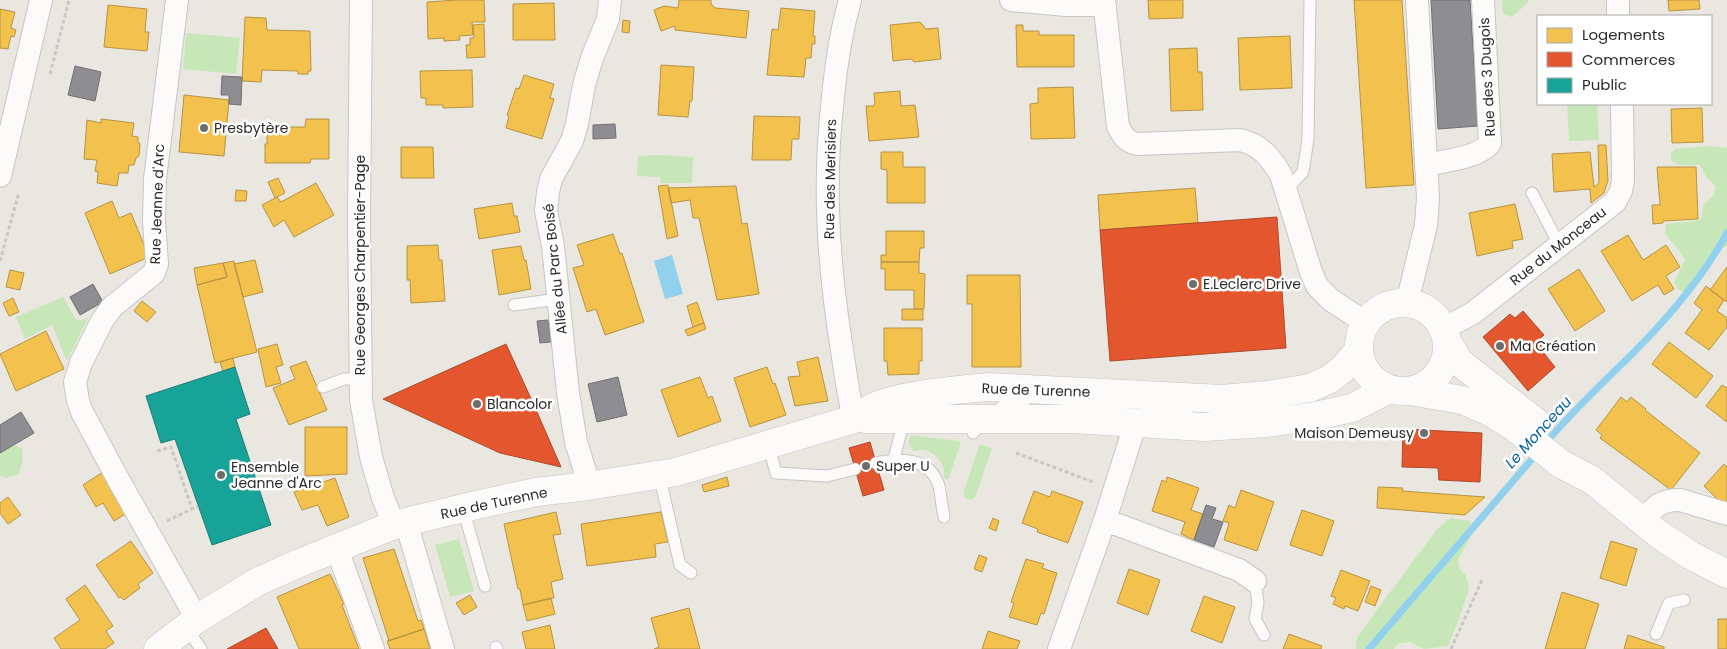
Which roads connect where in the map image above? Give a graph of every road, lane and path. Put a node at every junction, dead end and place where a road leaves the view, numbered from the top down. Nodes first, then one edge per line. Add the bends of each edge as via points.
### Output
1 (41, 0) edge
2 (177, 0) edge
3 (361, 0) edge
4 (610, 0) edge
5 (850, 0) edge
6 (1011, 0) edge
7 (1310, 0) edge
8 (1417, 0) edge
9 (1483, 0) edge
10 (1618, 0) edge
11 (1105, 2) edge
12 (1618, 15) edge
13 (1622, 105) edge
14 (1426, 165) junction
15 (0, 176) edge
16 (1286, 190) junction
17 (1532, 193) dead end
18 (1560, 246) junction
19 (558, 298) junction
20 (1407, 303) junction
21 (514, 305) dead end
22 (1366, 323) junction
23 (1446, 336) junction
24 (1359, 350) junction
25 (361, 379) junction
26 (323, 387) dead end
27 (1399, 390) junction
28 (1222, 399) junction
29 (1150, 415) junction
30 (915, 418) junction
31 (854, 419) junction
32 (1522, 422) junction
33 (768, 444) junction
34 (157, 451) dead end
35 (1016, 453) dead end
36 (894, 459) junction
37 (876, 464) dead end
38 (856, 469) dead end
39 (659, 474) junction
40 (1095, 482) dead end
41 (588, 486) junction
42 (198, 506) dead end
43 (463, 508) junction
44 (192, 509) junction
45 (1727, 514) edge
46 (944, 517) dead end
47 (1105, 520) junction
48 (167, 521) dead end
49 (1642, 522) junction
50 (400, 524) junction
51 (337, 549) junction
52 (691, 573) dead end
53 (1727, 574) edge
54 (1482, 580) dead end
55 (1255, 581) joint
56 (485, 586) dead end
57 (1684, 600) dead end
58 (192, 623) junction
59 (1656, 634) dead end
60 (1264, 636) dead end
61 (158, 649) edge
62 (201, 649) edge
63 (373, 649) edge
64 (443, 649) edge
65 (1059, 649) edge
66 (1451, 649) edge

1 - 15 street
2 - 58 street, Rue Jeanne d'Arc via 155,179 157,264 154,273 112,307 102,321 75,382 82,412
3 - 25 street, Rue Georges Charpentier-Page
4 - 19 street, Allée du Parc Boisé via 608,19 592,58 572,141 551,179 548,192 546,211
5 - 31 street, Rue des Merisiers via 842,28 830,124 827,217 835,306
6 - 11 street via 1066,5
7 - 16 lane via 1308,138 1303,172
8 - 14 street
9 - 14 street, Rue des 3 Dugois via 1490,143 1478,153
10 - 12 street
11 - 16 street via 1118,126 1123,137 1138,144 1251,142 1275,164
13 - 18 street, Rue du Monceau via 1624,158 1621,191 1611,206
14 - 20 street via 1426,225
16 - 22 street via 1317,286 1331,300
17 - 18 lane
18 - 23 street, Rue du Monceau
19 - 21 lane
19 - 41 street, Allée du Parc Boisé via 568,394
20 - 22 main road via 1384,307
20 - 23 main road via 1430,312 1439,320
22 - 24 main road via 1360,336
23 - 27 main road via 1447,356 1434,380 1423,387
23 - 32 main road via 1459,362
24 - 27 main road via 1368,374 1377,383
24 - 28 main road, Rue de Turenne via 1330,379 1310,388
25 - 26 lane via 344,379
25 - 50 street, Rue Georges Charpentier-Page via 361,400 371,457 383,498
27 - 29 main road, Rue de Turenne via 1352,408 1277,422 1204,427
27 - 32 main road via 1462,400
28 - 29 street, Rue de Turenne via 1207,407
28 - 31 main road, Rue de Turenne via 988,387 903,399 877,406
29 - 30 main road, Rue de Turenne via 980,426
29 - 47 street via 1133,431
30 - 31 main road, Rue de Turenne
30 - 36 lane via 902,428
31 - 33 main road, Rue de Turenne
32 - 49 main road
33 - 38 lane via 776,473 828,476
33 - 39 main road, Rue de Turenne via 705,464
34 - 44 path via 171,447
35 - 40 path
36 - 37 lane
36 - 46 lane via 920,464 931,471 938,485
39 - 41 main road, Rue de Turenne
39 - 52 lane via 680,566
41 - 43 main road, Rue de Turenne via 536,492
42 - 44 path
43 - 50 main road, Rue de Turenne
43 - 56 lane
44 - 48 path
45 - 49 street via 1672,500 1656,506
47 - 55 street via 1239,570
47 - 65 street
49 - 53 main road via 1690,555
50 - 51 main road, Rue de Turenne
50 - 64 street, Rue Georges Charpentier-Page
51 - 58 main road, Rue de Turenne via 257,582
51 - 63 street
54 - 66 path
55 - 60 lane via 1258,603 1255,619
57 - 59 lane via 1669,603
58 - 61 main road, Rue de Turenne
58 - 62 lane

